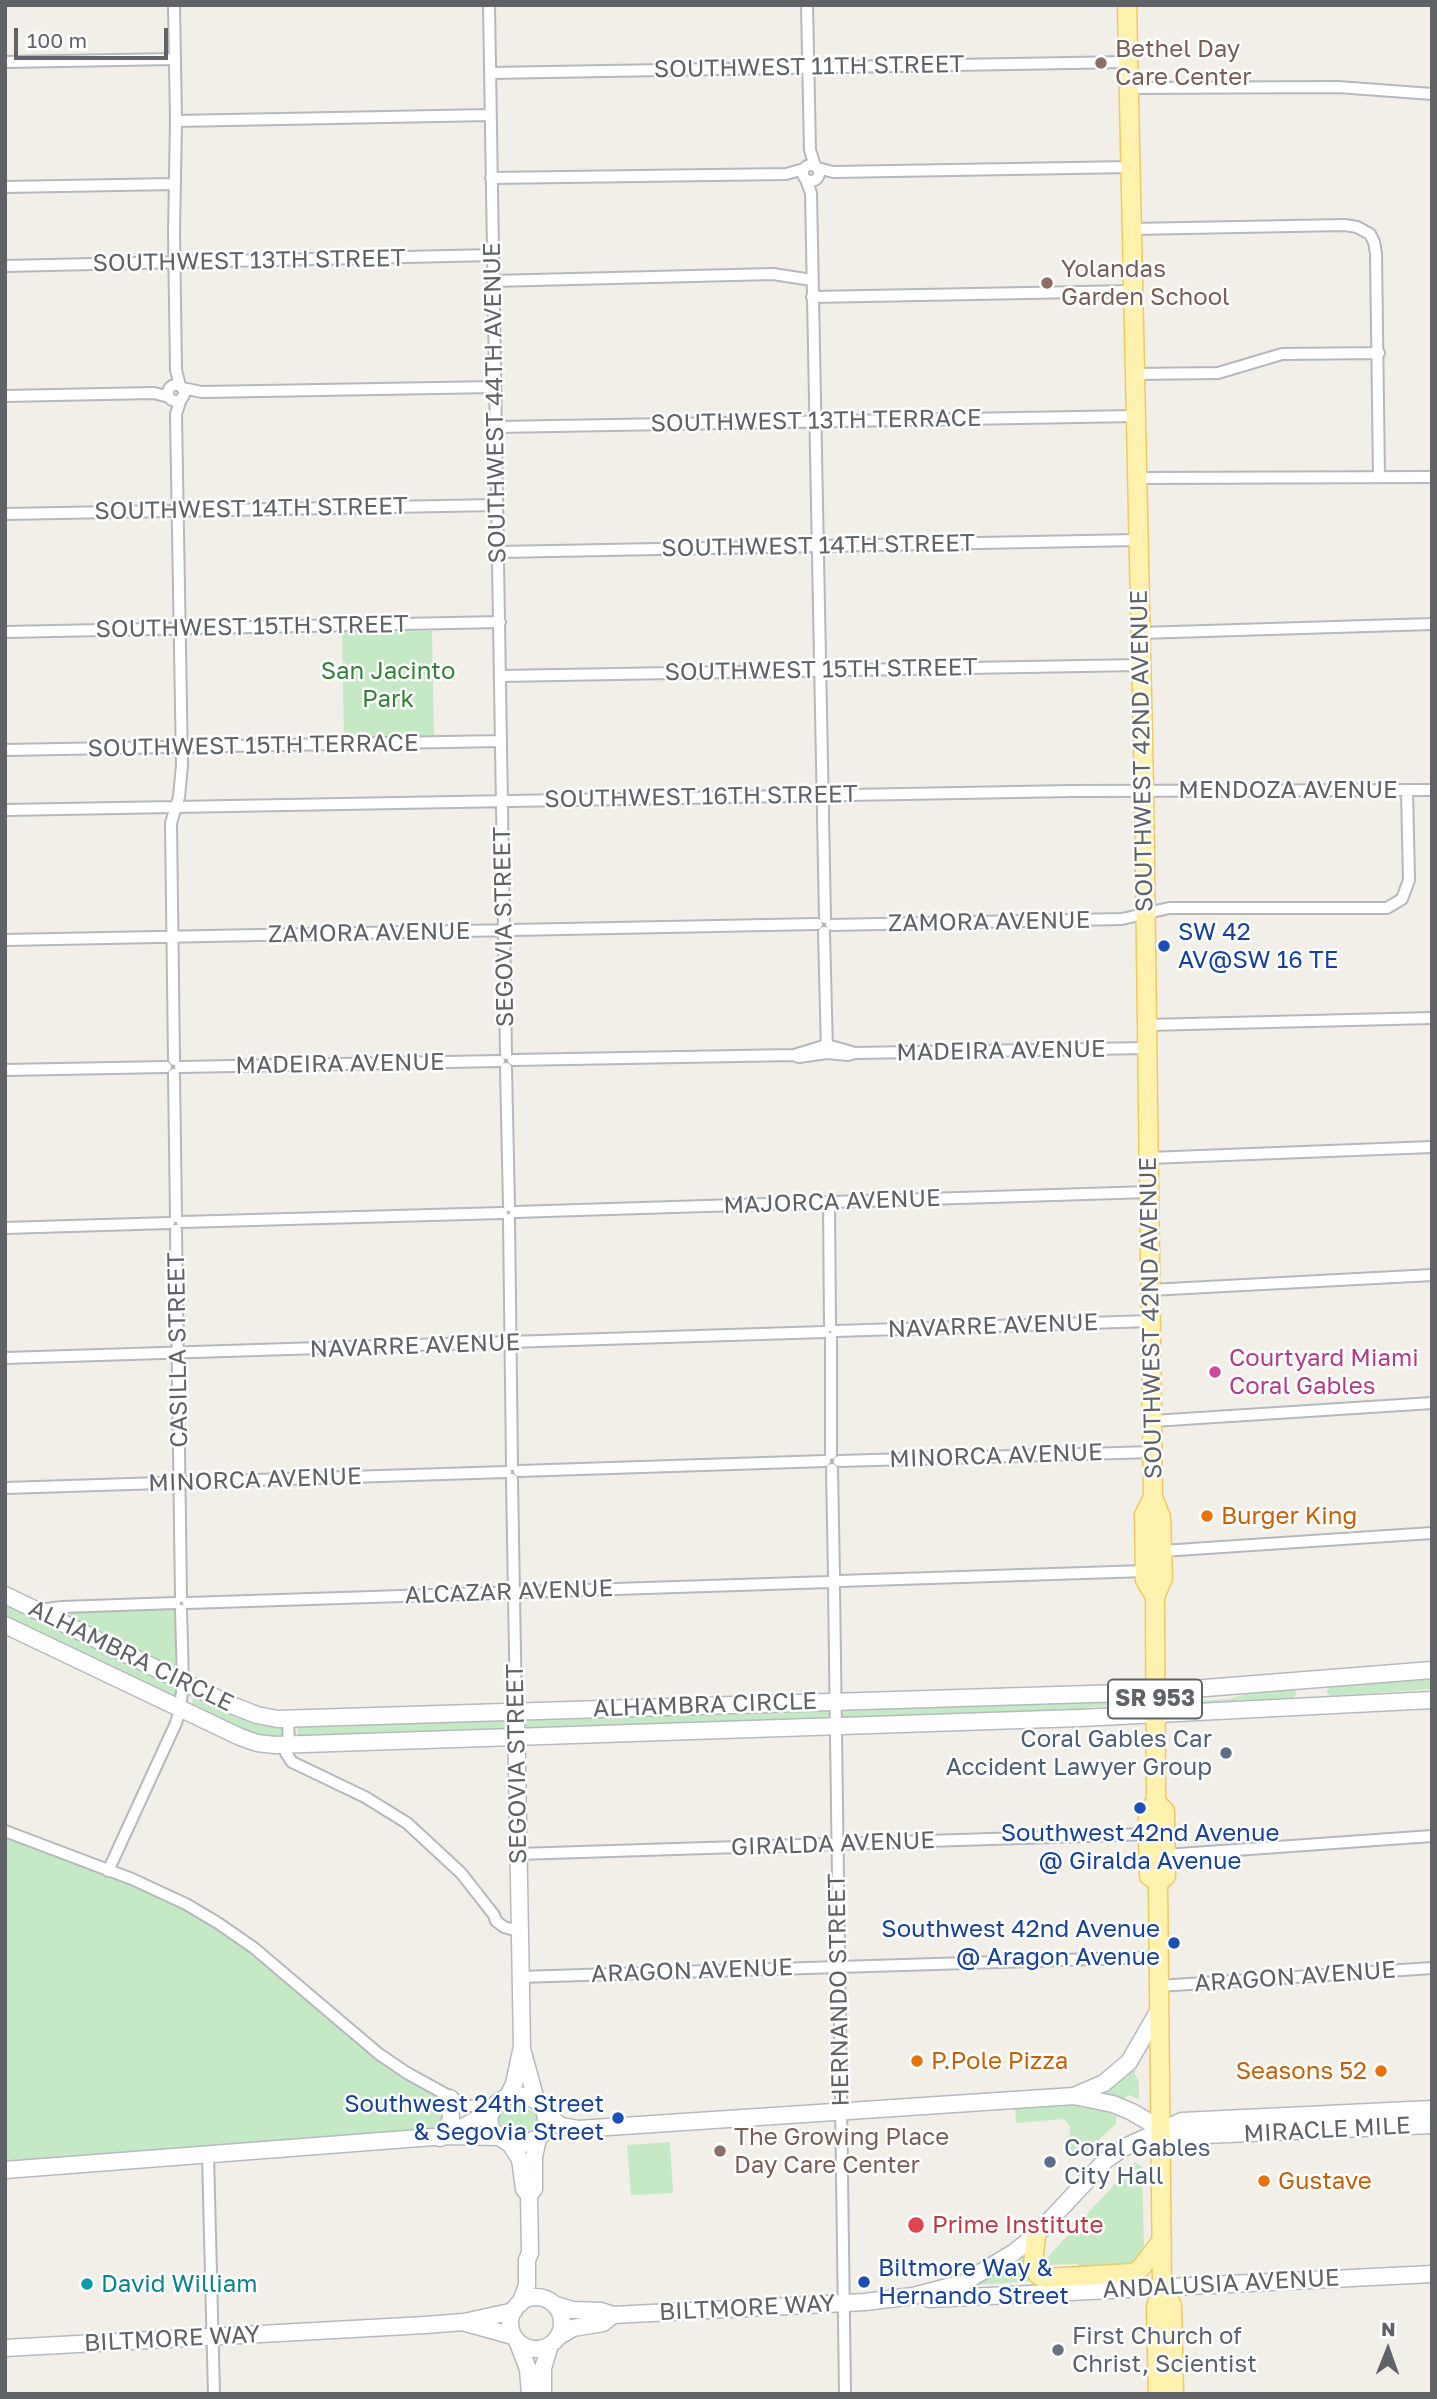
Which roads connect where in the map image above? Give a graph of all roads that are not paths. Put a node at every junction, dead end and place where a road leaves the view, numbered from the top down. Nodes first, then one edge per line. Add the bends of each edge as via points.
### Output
1 (174, 5) edge
2 (489, 5) edge
3 (807, 5) edge
4 (1127, 5) edge
5 (174, 59) junction
6 (5, 62) edge
7 (1128, 62) junction
8 (809, 67) junction
9 (490, 73) junction
10 (1129, 88) junction
11 (1432, 94) edge
12 (490, 115) junction
13 (176, 121) junction
14 (1131, 167) junction
15 (811, 173) junction
16 (491, 178) junction
17 (175, 184) junction
18 (5, 187) edge
19 (1132, 229) junction
20 (493, 255) junction
21 (175, 263) junction
22 (5, 266) edge
23 (812, 280) junction
24 (493, 281) junction
25 (1134, 291) junction
26 (812, 297) junction
27 (1379, 353) junction
28 (1135, 374) junction
29 (495, 387) junction
30 (176, 392) junction
31 (5, 396) edge
32 (1136, 416) junction
33 (816, 422) junction
34 (496, 427) junction
35 (1379, 477) junction
36 (1432, 477) edge
37 (1137, 478) junction
38 (498, 505) junction
39 (177, 510) junction
40 (5, 514) edge
41 (1138, 540) junction
42 (818, 546) junction
43 (498, 552) junction
44 (500, 622) junction
45 (1432, 624) edge
46 (179, 629) junction
47 (5, 632) edge
48 (1140, 633) junction
49 (1141, 665) junction
50 (820, 671) junction
51 (500, 676) junction
52 (501, 741) junction
53 (181, 747) junction
54 (5, 750) edge
55 (1144, 790) junction
56 (1407, 790) junction
57 (1432, 790) edge
58 (823, 795) junction
59 (502, 801) junction
60 (176, 807) junction
61 (5, 810) edge
62 (1145, 914) junction
63 (824, 924) junction
64 (505, 931) junction
65 (172, 937) junction
66 (5, 940) edge
67 (1432, 1018) edge
68 (1147, 1025) junction
69 (1148, 1048) junction
70 (827, 1049) junction
71 (506, 1060) junction
72 (173, 1067) junction
73 (5, 1070) edge
74 (1432, 1147) edge
75 (1149, 1158) junction
76 (1149, 1192) junction
77 (829, 1202) junction
78 (509, 1212) junction
79 (176, 1223) junction
80 (5, 1228) edge
81 (1432, 1275) edge
82 (1150, 1290) junction
83 (1151, 1321) junction
84 (830, 1332) junction
85 (511, 1343) junction
86 (178, 1353) junction
87 (5, 1358) edge
88 (1432, 1403) edge
89 (1153, 1421) junction
90 (1153, 1452) junction
91 (832, 1461) junction
92 (512, 1472) junction
93 (180, 1483) junction
94 (5, 1488) edge
95 (1153, 1497) junction
96 (1144, 1515) junction
97 (1432, 1533) edge
98 (1162, 1551) junction
99 (1145, 1571) junction
100 (834, 1581) junction
101 (514, 1592) junction
102 (5, 1595) edge
103 (1155, 1597) junction
104 (181, 1603) junction
105 (37, 1610) junction
106 (5, 1625) edge
107 (1432, 1670) edge
108 (1326, 1678) junction
109 (1294, 1681) junction
110 (183, 1682) junction
111 (1155, 1692) junction
112 (1432, 1700) edge
113 (836, 1702) junction
114 (1332, 1705) junction
115 (1296, 1707) junction
116 (180, 1710) junction
117 (516, 1711) junction
118 (1155, 1715) junction
119 (288, 1719) junction
120 (836, 1726) junction
121 (517, 1737) junction
122 (289, 1745) junction
123 (1152, 1806) junction
124 (5, 1831) edge
125 (1148, 1834) junction
126 (1432, 1836) edge
127 (837, 1844) junction
128 (518, 1854) junction
129 (1165, 1855) junction
130 (108, 1871) junction
131 (1158, 1883) junction
132 (518, 1926) junction
133 (1159, 1957) junction
134 (839, 1967) junction
135 (1432, 1968) edge
136 (519, 1977) junction
137 (1159, 1986) junction
138 (1160, 2010) junction
139 (522, 2049) junction
140 (1074, 2096) junction
141 (450, 2098) junction
142 (536, 2100) junction
143 (467, 2106) junction
144 (1432, 2109) edge
145 (841, 2110) junction
146 (547, 2115) junction
147 (496, 2120) junction
148 (1432, 2125) edge
149 (1161, 2129) junction
150 (443, 2137) junction
151 (537, 2138) junction
152 (208, 2155) junction
153 (5, 2169) edge
154 (529, 2195) junction
155 (1036, 2235) junction
156 (1162, 2241) junction
157 (530, 2253) junction
158 (1432, 2274) edge
159 (1162, 2287) junction
160 (885, 2301) junction
161 (552, 2302) junction
162 (844, 2303) junction
163 (517, 2307) junction
164 (613, 2315) junction
165 (464, 2322) junction
166 (213, 2336) junction
167 (515, 2340) junction
168 (554, 2341) junction
169 (5, 2348) edge
170 (214, 2394) edge
171 (530, 2394) edge
172 (543, 2394) edge
173 (845, 2394) edge
174 (1158, 2394) edge
175 (1174, 2394) edge

1 - 5 street
2 - 9 street, SOUTHWEST 44TH AVENUE
3 - 8 street
4 - 7 main road, SOUTHWEST 42ND AVENUE / SR 953
5 - 6 street
5 - 13 street
7 - 8 street, SOUTHWEST 11TH STREET
7 - 10 main road, SOUTHWEST 42ND AVENUE / SR 953
8 - 9 street, SOUTHWEST 11TH STREET
8 - 15 street
9 - 12 street, SOUTHWEST 44TH AVENUE
10 - 11 street via 1338,86
10 - 14 main road, SOUTHWEST 42ND AVENUE / SR 953
12 - 13 street
12 - 16 street, SOUTHWEST 44TH AVENUE
13 - 17 street
14 - 15 street
14 - 19 main road, SOUTHWEST 42ND AVENUE / SR 953
15 - 16 street
15 - 23 street
16 - 20 street, SOUTHWEST 44TH AVENUE
17 - 18 street
17 - 21 street
19 - 25 main road, SOUTHWEST 42ND AVENUE / SR 953
19 - 27 street via 1357,227 1370,234 1376,253
20 - 21 street, SOUTHWEST 13TH STREET
20 - 24 street, SOUTHWEST 44TH AVENUE
21 - 22 street, SOUTHWEST 13TH STREET
21 - 30 street
23 - 24 street via 773,274
23 - 26 street
24 - 29 street, SOUTHWEST 44TH AVENUE
25 - 26 street
25 - 28 main road, SOUTHWEST 42ND AVENUE / SR 953
26 - 33 street
27 - 28 street via 1282,354 1217,373
27 - 35 street
28 - 32 main road, SOUTHWEST 42ND AVENUE / SR 953
29 - 30 street
29 - 34 street, SOUTHWEST 44TH AVENUE
30 - 31 street
30 - 39 street, CASILLA STREET
32 - 33 street, SOUTHWEST 13TH TERRACE
32 - 37 main road, SOUTHWEST 42ND AVENUE / SR 953
33 - 34 street, SOUTHWEST 13TH TERRACE
33 - 42 street
34 - 38 street, SOUTHWEST 44TH AVENUE
35 - 36 street
35 - 37 street
37 - 41 main road, SOUTHWEST 42ND AVENUE / SR 953
38 - 39 street, SOUTHWEST 14TH STREET
38 - 43 street, SOUTHWEST 44TH AVENUE
39 - 40 street, SOUTHWEST 14TH STREET
39 - 46 street, CASILLA STREET
41 - 42 street, SOUTHWEST 14TH STREET
41 - 48 main road, SOUTHWEST 42ND AVENUE / SR 953
42 - 43 street, SOUTHWEST 14TH STREET
42 - 50 street
43 - 44 street, SOUTHWEST 44TH AVENUE
44 - 46 street, SOUTHWEST 15TH STREET
44 - 51 street, SOUTHWEST 44TH AVENUE
45 - 48 street
46 - 47 street, SOUTHWEST 15TH STREET
46 - 53 street, CASILLA STREET
48 - 49 main road, SOUTHWEST 42ND AVENUE / SR 953
49 - 50 street, SOUTHWEST 15TH STREET
49 - 55 main road, SOUTHWEST 42ND AVENUE / SR 953
50 - 51 street, SOUTHWEST 15TH STREET
50 - 58 street
51 - 52 street, SOUTHWEST 44TH AVENUE
52 - 53 street, SOUTHWEST 15TH TERRACE
52 - 59 street, SOUTHWEST 44TH AVENUE
53 - 54 street, SOUTHWEST 15TH TERRACE
53 - 60 street, CASILLA STREET
55 - 56 street, MENDOZA AVENUE
55 - 58 street, SOUTHWEST 16TH STREET
55 - 62 main road, SOUTHWEST 42ND AVENUE / SR 953
56 - 57 street, MENDOZA AVENUE
56 - 62 street, ZAMORA AVENUE via 1409,880 1402,900 1393,905 1169,908
58 - 59 street, SOUTHWEST 16TH STREET
58 - 63 street
59 - 60 street, SOUTHWEST 16TH STREET
59 - 64 street, SEGOVIA STREET
60 - 61 street, SOUTHWEST 16TH STREET
60 - 65 street, CASILLA STREET via 171,823
62 - 63 street, ZAMORA AVENUE via 1122,919
62 - 68 main road, SOUTHWEST 42ND AVENUE / SR 953
63 - 64 street, ZAMORA AVENUE
63 - 70 street
64 - 65 street, ZAMORA AVENUE
64 - 71 street, SEGOVIA STREET
65 - 66 street, ZAMORA AVENUE
65 - 72 street, CASILLA STREET
67 - 68 street
68 - 69 main road, SOUTHWEST 42ND AVENUE / SR 953
69 - 70 street, MADEIRA AVENUE via 855,1053
69 - 75 main road, SOUTHWEST 42ND AVENUE / SR 953
70 - 71 street, MADEIRA AVENUE via 794,1055
71 - 72 street, MADEIRA AVENUE
71 - 78 street, SEGOVIA STREET
72 - 73 street, MADEIRA AVENUE
72 - 79 street, CASILLA STREET
74 - 75 street
75 - 76 main road, SOUTHWEST 42ND AVENUE / SR 953
76 - 77 street, MAJORCA AVENUE
76 - 82 main road, SOUTHWEST 42ND AVENUE / SR 953
77 - 78 street, MAJORCA AVENUE
77 - 84 street, HERNANDO STREET
78 - 79 street, MAJORCA AVENUE
78 - 85 street, SEGOVIA STREET
79 - 80 street, MAJORCA AVENUE
79 - 86 street, CASILLA STREET
81 - 82 street
82 - 83 main road, SOUTHWEST 42ND AVENUE / SR 953
83 - 84 street, NAVARRE AVENUE
83 - 89 main road, SOUTHWEST 42ND AVENUE / SR 953
84 - 85 street, NAVARRE AVENUE
84 - 91 street, HERNANDO STREET
85 - 86 street, NAVARRE AVENUE
85 - 92 street, SEGOVIA STREET
86 - 87 street, NAVARRE AVENUE
86 - 93 street, CASILLA STREET
88 - 89 street
89 - 90 main road, SOUTHWEST 42ND AVENUE / SR 953
90 - 91 street, MINORCA AVENUE
90 - 95 main road, SOUTHWEST 42ND AVENUE / SR 953
91 - 92 street, MINORCA AVENUE
91 - 100 street, HERNANDO STREET
92 - 93 street, MINORCA AVENUE
92 - 101 street, SEGOVIA STREET
93 - 94 street, MINORCA AVENUE
93 - 104 street, CASILLA STREET
95 - 96 main road, SOUTHWEST 42ND AVENUE / SR 953
95 - 98 main road, SOUTHWEST 42ND AVENUE / SR 953 via 1161,1517
96 - 98 main road via 1151,1518 1153,1538
96 - 99 main road, SOUTHWEST 42ND AVENUE / SR 953
97 - 98 street
98 - 103 main road, SOUTHWEST 42ND AVENUE / SR 953 via 1163,1578
99 - 100 street, ALCAZAR AVENUE
99 - 103 main road, SOUTHWEST 42ND AVENUE / SR 953
100 - 101 street, ALCAZAR AVENUE
100 - 113 street, HERNANDO STREET
101 - 104 street, ALCAZAR AVENUE
101 - 117 street, SEGOVIA STREET
102 - 105 street, ALHAMBRA CIRCLE
103 - 111 main road, SOUTHWEST 42ND AVENUE / SR 953
104 - 105 street, ALCAZAR AVENUE
104 - 110 street, CASILLA STREET
105 - 110 street, ALHAMBRA CIRCLE
106 - 116 street, ALHAMBRA CIRCLE
107 - 108 street, ALHAMBRA CIRCLE
108 - 109 street, ALHAMBRA CIRCLE
108 - 114 street via 1320,1692
109 - 111 street, ALHAMBRA CIRCLE
109 - 115 street via 1302,1693
110 - 116 street, CASILLA STREET
110 - 119 street, ALHAMBRA CIRCLE via 248,1712
111 - 113 street, ALHAMBRA CIRCLE
111 - 118 main road, SOUTHWEST 42ND AVENUE / SR 953
112 - 114 street, ALHAMBRA CIRCLE
113 - 117 street, ALHAMBRA CIRCLE
113 - 120 street, HERNANDO STREET
114 - 115 street, ALHAMBRA CIRCLE
115 - 118 street, ALHAMBRA CIRCLE
116 - 122 street, ALHAMBRA CIRCLE via 250,1741
116 - 130 street, CASILLA STREET
117 - 119 street, ALHAMBRA CIRCLE
117 - 121 street, SEGOVIA STREET
118 - 120 street, ALHAMBRA CIRCLE
118 - 123 main road, SOUTHWEST 42ND AVENUE / SR 953
119 - 122 street
120 - 121 street, ALHAMBRA CIRCLE
120 - 127 street, HERNANDO STREET
121 - 122 street, ALHAMBRA CIRCLE
121 - 128 street, SEGOVIA STREET
122 - 132 street via 286,1753 297,1766 365,1797 407,1823 454,1866 494,1914
123 - 125 main road, SOUTHWEST 42ND AVENUE / SR 953
123 - 129 main road, SOUTHWEST 42ND AVENUE / SR 953 via 1164,1811
124 - 130 street
125 - 127 street, GIRALDA AVENUE
125 - 131 main road, SOUTHWEST 42ND AVENUE / SR 953 via 1149,1876
126 - 129 street
127 - 128 street, GIRALDA AVENUE
127 - 134 street, HERNANDO STREET
128 - 132 street, SEGOVIA STREET
129 - 131 main road, SOUTHWEST 42ND AVENUE / SR 953 via 1166,1875
130 - 141 street via 172,1897 230,1930 379,2054
131 - 133 main road, SOUTHWEST 42ND AVENUE / SR 953
132 - 136 street, SEGOVIA STREET
133 - 134 street, ARAGON AVENUE
133 - 137 main road, SOUTHWEST 42ND AVENUE / SR 953
134 - 136 street, ARAGON AVENUE
134 - 145 street, HERNANDO STREET
135 - 137 street, ARAGON AVENUE
136 - 139 street, SEGOVIA STREET
137 - 138 main road, SOUTHWEST 42ND AVENUE / SR 953
138 - 140 street via 1129,2062 1104,2083
138 - 149 main road, SOUTHWEST 42ND AVENUE / SR 953
139 - 142 street, SEGOVIA STREET
139 - 147 street, SEGOVIA STREET via 514,2084
140 - 145 street
140 - 149 street via 1113,2104
141 - 143 street
141 - 150 street via 451,2120
142 - 146 street
142 - 147 street via 519,2095
143 - 147 street
143 - 147 street via 470,2112
144 - 149 street, MIRACLE MILE via 1182,2120
145 - 146 street via 578,2129 561,2126
145 - 162 street, HERNANDO STREET
146 - 151 street via 545,2129
147 - 150 street
147 - 150 street
147 - 151 street via 524,2144
147 - 154 street via 520,2159
148 - 149 street, MIRACLE MILE via 1182,2136
149 - 155 street, BILTMORE WAY via 1106,2160
149 - 156 main road, SOUTHWEST 42ND AVENUE / SR 953
150 - 152 street
151 - 154 street via 534,2189
152 - 153 street
152 - 166 street
154 - 157 street
155 - 156 main road via 1033,2264 1045,2278 1134,2273
155 - 160 street, BILTMORE WAY via 962,2283
156 - 159 main road, SOUTHWEST 42ND AVENUE / SR 953
157 - 161 street
157 - 163 street via 527,2285
158 - 159 street, ANDALUSIA AVENUE
159 - 160 street, ANDALUSIA AVENUE
159 - 174 main road, SOUTHWEST 42ND AVENUE / SR 953 via 1156,2307
159 - 175 main road, SOUTHWEST 42ND AVENUE / SR 953 via 1172,2305
160 - 162 street, BILTMORE WAY
161 - 163 street via 535,2297
161 - 164 street, BILTMORE WAY
161 - 168 street via 561,2317
162 - 164 street, BILTMORE WAY
162 - 173 street, HERNANDO STREET
163 - 165 street, BILTMORE WAY
163 - 167 street via 510,2326
164 - 168 street, BILTMORE WAY via 603,2323 573,2328
165 - 166 street, BILTMORE WAY
165 - 167 street, BILTMORE WAY
166 - 169 street, BILTMORE WAY
166 - 170 street
167 - 168 street via 532,2349
167 - 171 street via 528,2369
168 - 172 street via 543,2368

